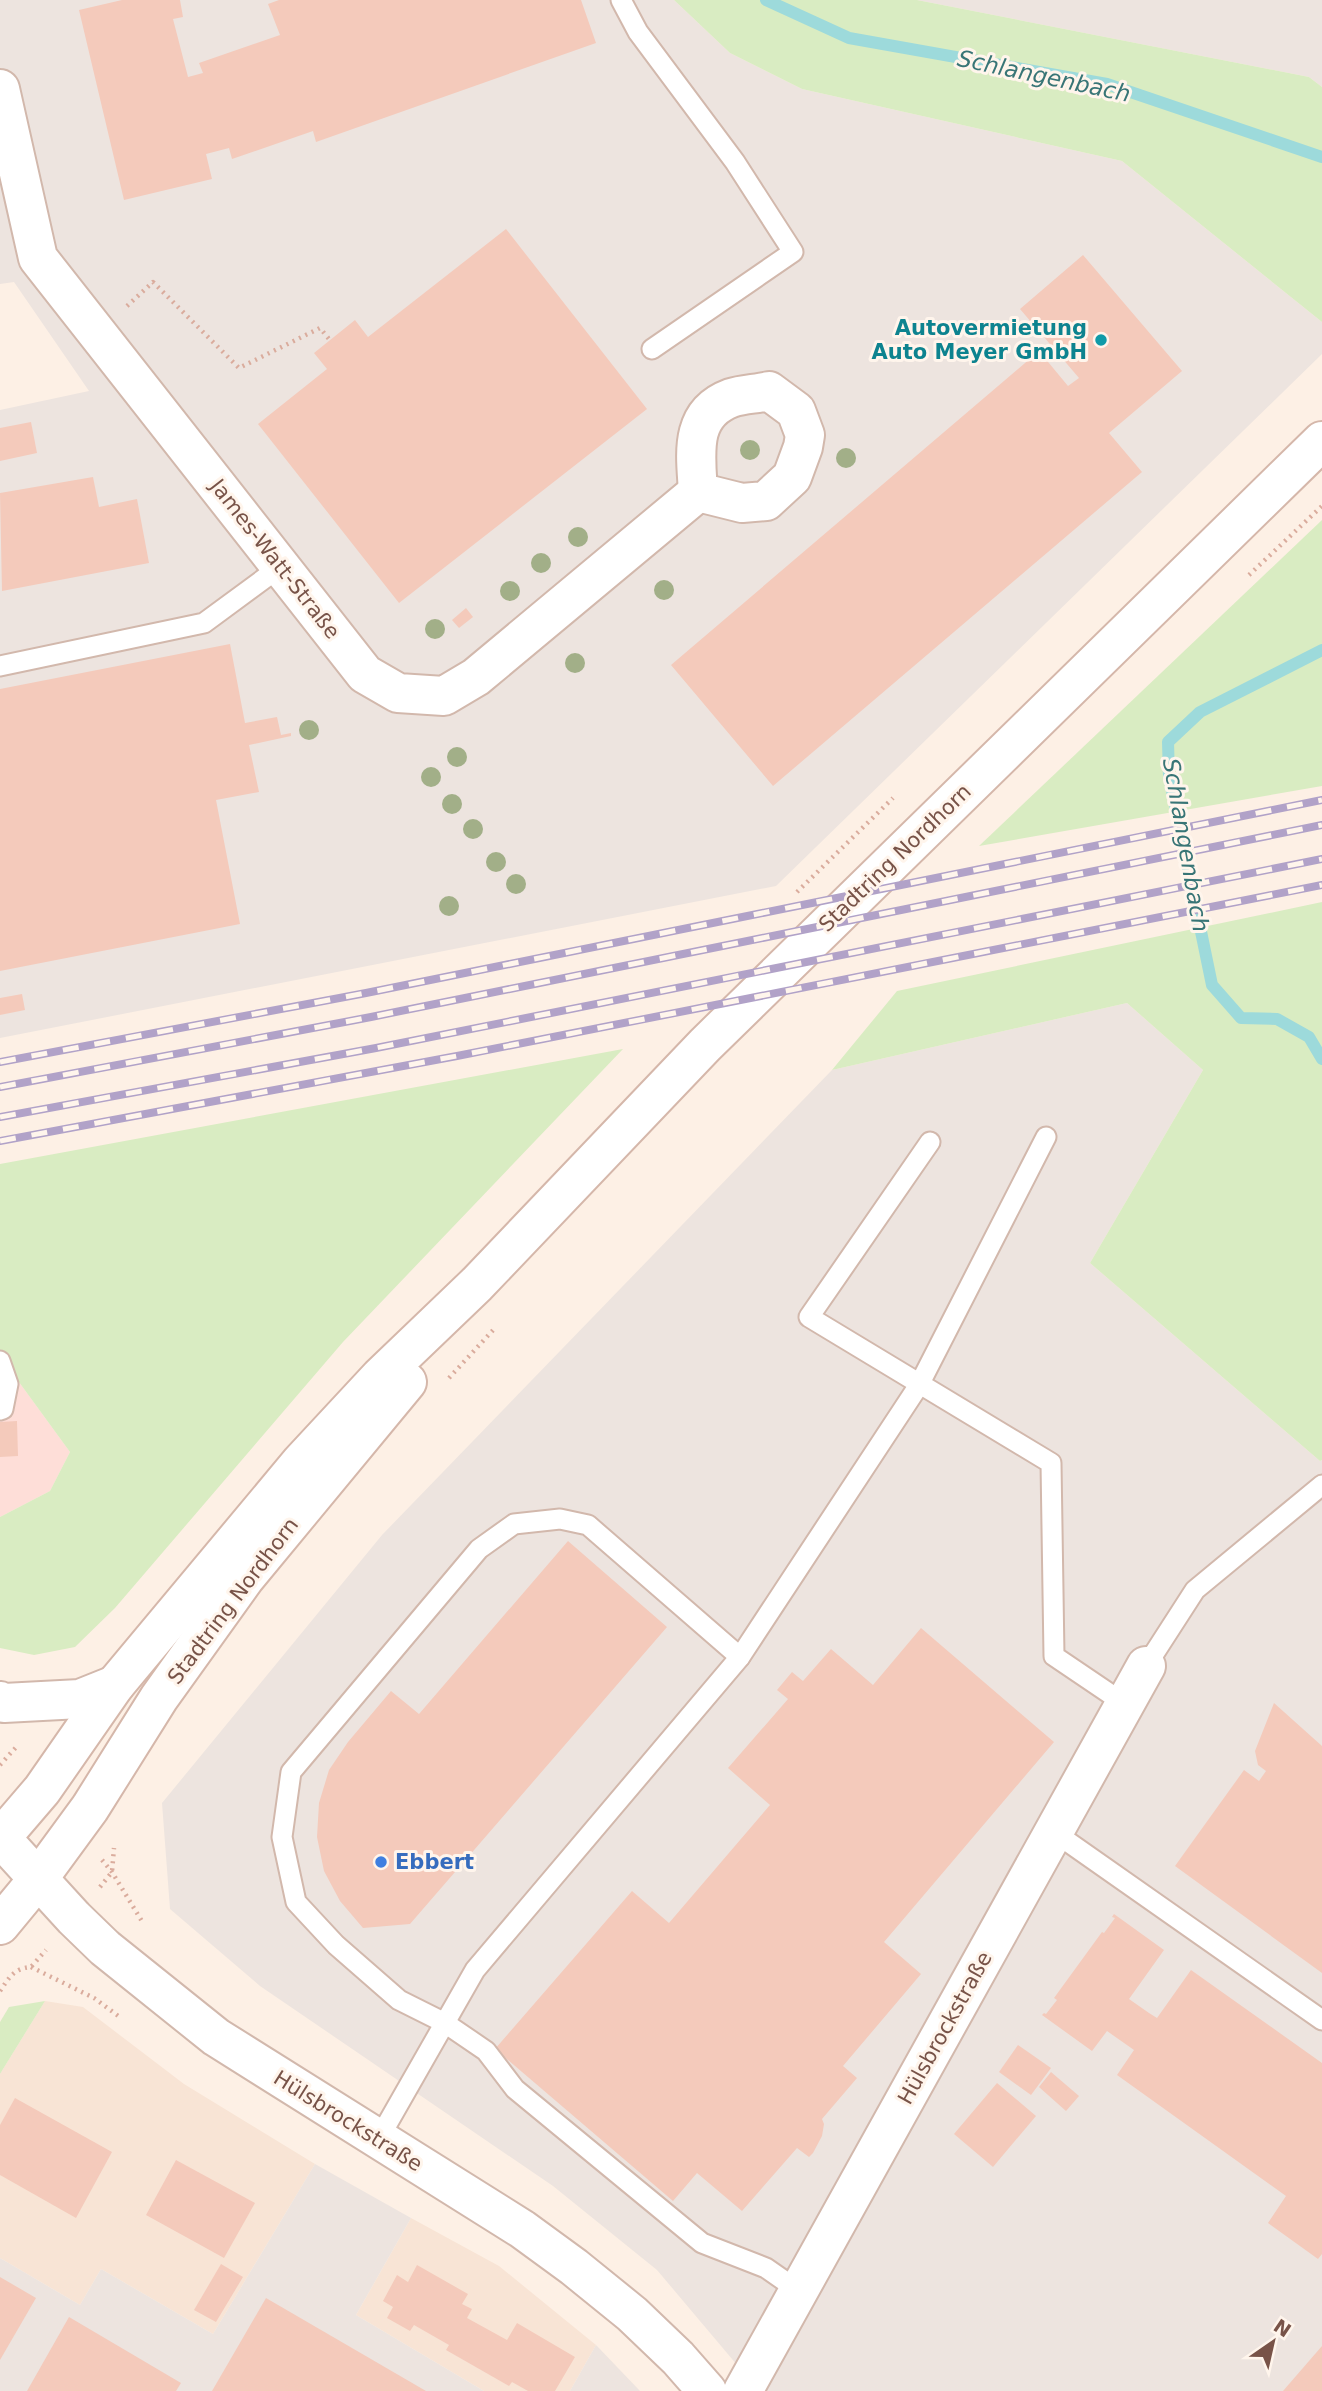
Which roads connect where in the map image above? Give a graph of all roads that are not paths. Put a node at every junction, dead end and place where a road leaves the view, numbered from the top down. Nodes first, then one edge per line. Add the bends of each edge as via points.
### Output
1 (621, 0) edge
2 (0, 89) edge
3 (652, 349) dead end
4 (1322, 441) edge
5 (698, 492) dead end
6 (280, 567) junction
7 (0, 666) edge
8 (1046, 1137) dead end
9 (930, 1142) dead end
10 (477, 1284) junction
11 (0, 1361) edge
12 (919, 1385) junction
13 (0, 1410) edge
14 (1322, 1485) edge
15 (740, 1657) junction
16 (1146, 1666) joint
17 (115, 1685) junction
18 (0, 1701) edge
19 (1125, 1704) junction
20 (1054, 1832) junction
21 (0, 1838) edge
22 (38, 1879) junction
23 (0, 1925) edge
24 (1322, 2020) edge
25 (445, 2023) junction
26 (378, 2140) junction
27 (799, 2291) junction
28 (708, 2391) edge
29 (743, 2391) edge

1 - 3 lane via 638,32 735,162 793,253
2 - 6 street, James-Watt-Straße via 38,258
4 - 10 street, Stadtring Nordhorn via 705,1045
5 - 6 street, James-Watt-Straße via 476,677 444,696 398,693 365,674
6 - 7 lane via 204,623
8 - 12 lane
9 - 12 lane via 809,1317
10 - 17 street, Stadtring Nordhorn via 380,1377 301,1462
10 - 22 street, Stadtring Nordhorn via 446,1334 245,1578
11 - 13 lane via 8,1384
12 - 15 lane
12 - 19 lane via 1051,1463 1055,1656
14 - 16 lane via 1195,1590
15 - 25 lane via 475,1970
15 - 25 lane via 588,1525 560,1519 514,1524 479,1549 291,1772 282,1837 296,1902 336,1945 399,2000
16 - 19 street, Hülsbrockstraße
17 - 18 street, Stadtring Nordhorn via 80,1699
17 - 21 street, Stadtring Nordhorn via 42,1790
19 - 20 street, Hülsbrockstraße
20 - 24 lane
20 - 27 street, Hülsbrockstraße
21 - 22 street, Hülsbrockstraße
22 - 23 street, Stadtring Nordhorn
22 - 26 street, Hülsbrockstraße via 105,1948 216,2037
25 - 26 lane
25 - 27 lane via 486,2050 515,2089 702,2243 766,2268
26 - 28 street, Hülsbrockstraße via 522,2229 574,2267 632,2314
27 - 29 street, Hülsbrockstraße

